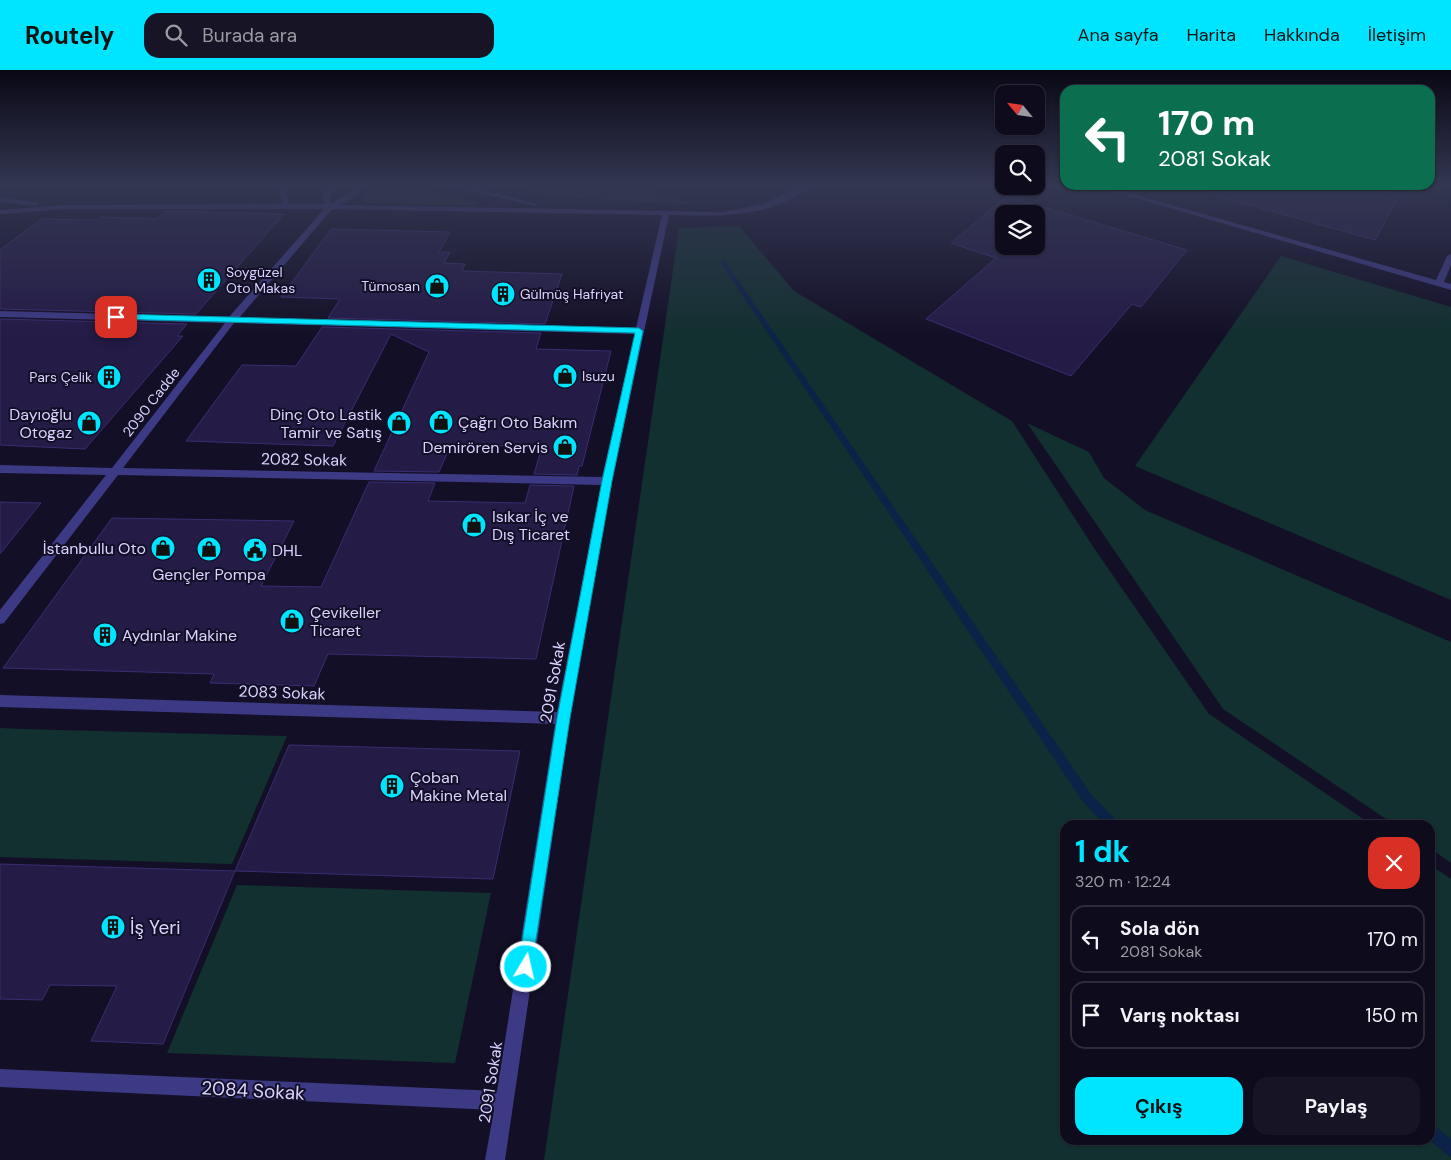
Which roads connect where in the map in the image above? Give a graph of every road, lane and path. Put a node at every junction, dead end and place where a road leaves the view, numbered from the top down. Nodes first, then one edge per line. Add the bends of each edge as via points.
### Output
1 (304, 237) edge
2 (661, 237) edge
3 (1277, 237) edge
4 (1451, 256) edge
5 (1439, 283) junction
6 (1451, 287) edge
7 (0, 314) edge
8 (232, 320) junction
9 (639, 331) junction
10 (0, 469) edge
11 (115, 471) junction
12 (607, 481) junction
13 (0, 619) edge
14 (0, 702) edge
15 (563, 718) junction
16 (0, 1078) edge
17 (505, 1101) junction
18 (494, 1160) edge

1 - 8 street, 2090 Cadde
2 - 9 street, 2091 Sokak
3 - 5 street
4 - 5 street
5 - 6 street
7 - 8 street
8 - 9 street
8 - 11 street, 2090 Cadde
9 - 12 street, 2091 Sokak
10 - 11 street, 2082 Sokak
11 - 12 street, 2082 Sokak
11 - 13 street, 2090 Cadde
12 - 15 street, 2091 Sokak
14 - 15 street, 2083 Sokak
15 - 17 street, 2091 Sokak
16 - 17 street, 2084 Sokak
17 - 18 street, 2091 Sokak

